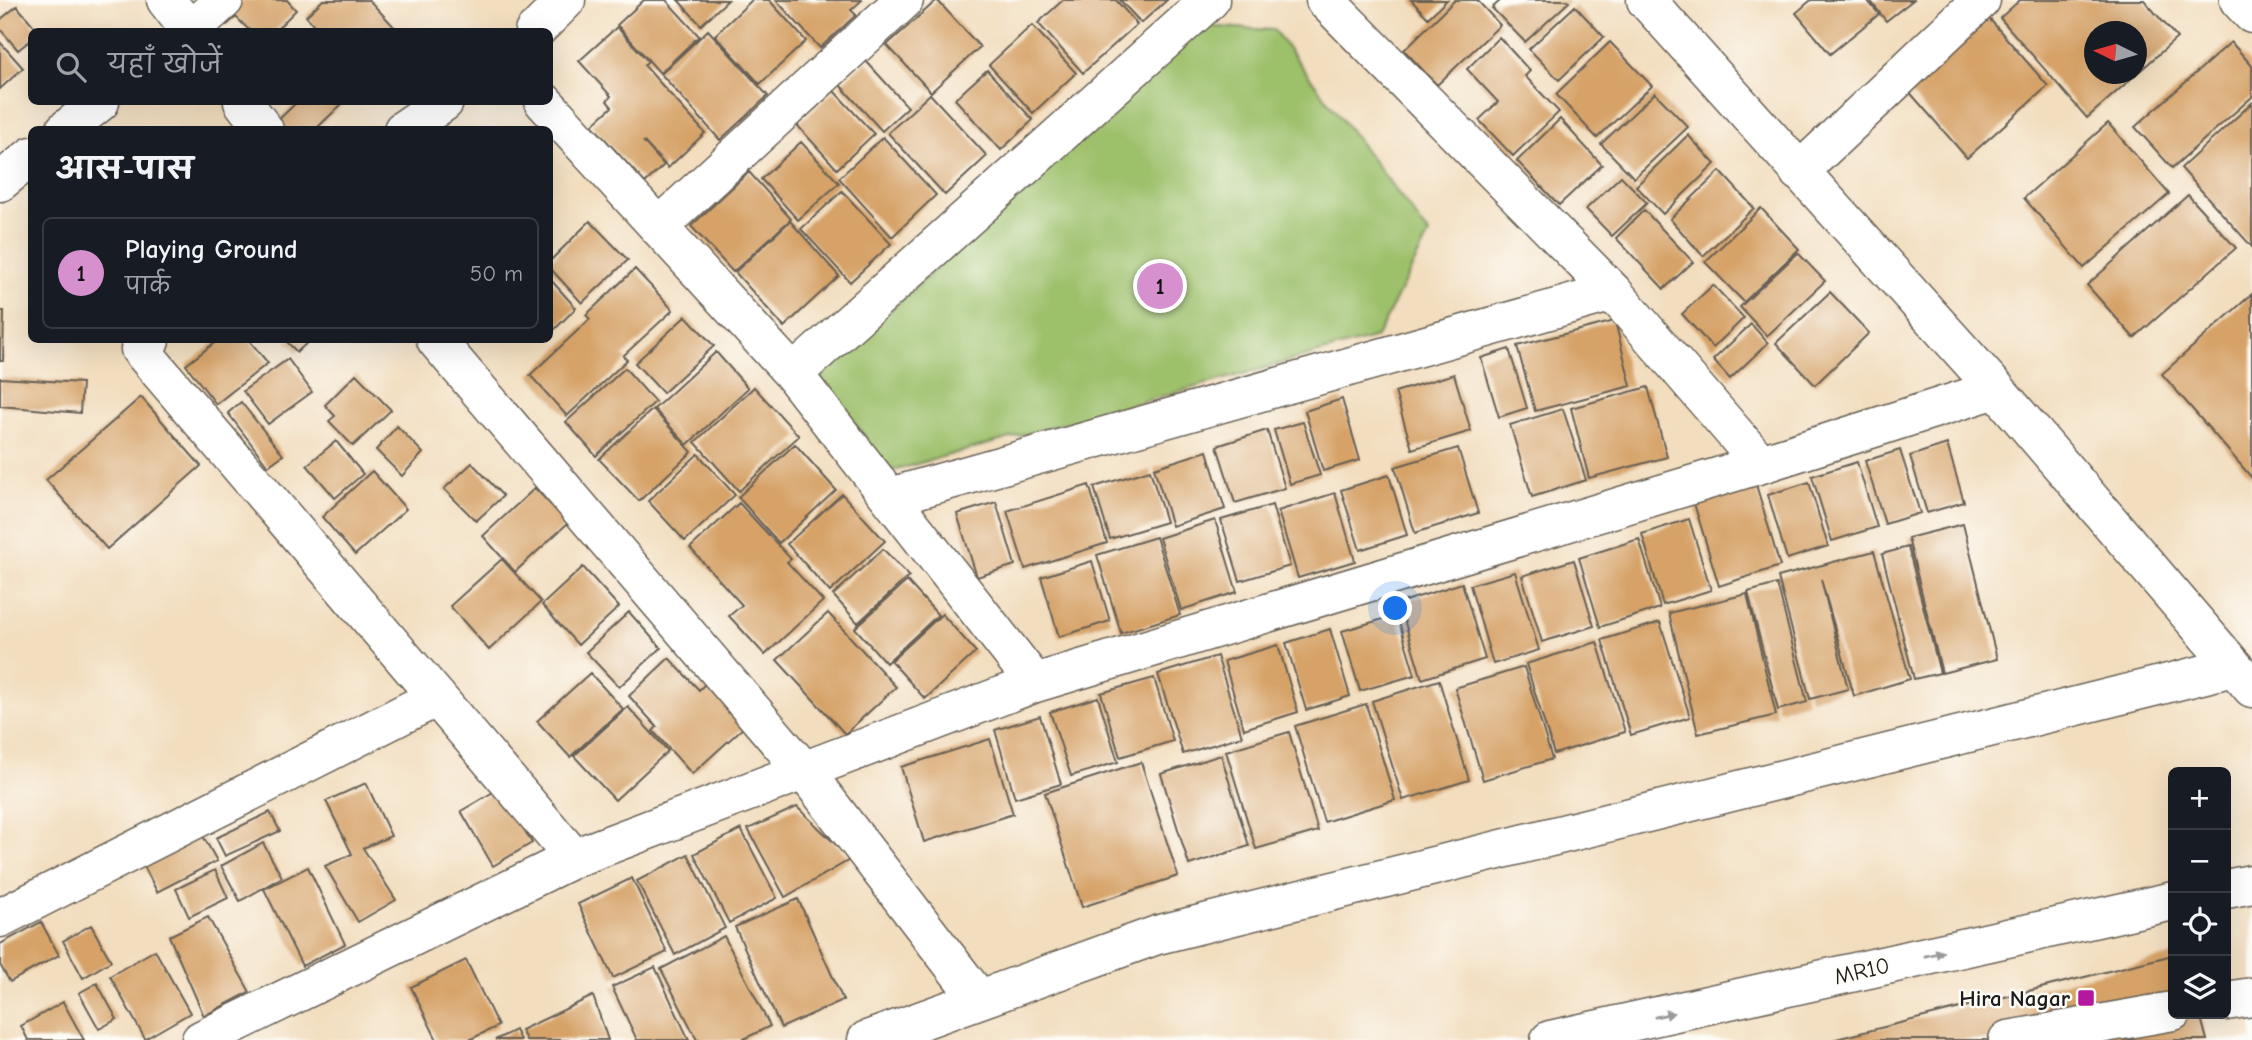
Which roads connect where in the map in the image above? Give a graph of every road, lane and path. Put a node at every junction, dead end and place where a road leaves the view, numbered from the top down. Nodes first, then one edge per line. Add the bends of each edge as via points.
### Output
1 (166, 0) edge
2 (224, 0) edge
3 (566, 0) edge
4 (904, 0) edge
5 (1210, 0) edge
6 (1325, 0) edge
7 (1646, 0) edge
8 (1981, 0) edge
9 (188, 28) edge
10 (193, 28) edge
11 (538, 28) edge
12 (96, 105) edge
13 (245, 105) edge
14 (440, 105) edge
15 (547, 105) edge
16 (70, 126) edge
17 (261, 126) edge
18 (409, 126) edge
19 (28, 159) edge
20 (1799, 172) junction
21 (0, 181) edge
22 (658, 227) junction
23 (1613, 292) junction
24 (147, 343) edge
25 (439, 343) edge
26 (793, 374) junction
27 (1996, 389) junction
28 (1761, 464) junction
29 (890, 497) junction
30 (2243, 677) edge
31 (1035, 683) junction
32 (437, 697) junction
33 (805, 772) junction
34 (574, 858) junction
35 (2252, 884) edge
36 (2231, 889) edge
37 (2168, 902) edge
38 (0, 918) edge
39 (2252, 997) edge
40 (979, 999) junction
41 (2231, 1000) edge
42 (2168, 1012) edge
43 (201, 1040) edge
44 (867, 1040) edge
45 (1550, 1040) edge
46 (2008, 1040) edge

1 - 9 street
2 - 10 street
3 - 11 street
4 - 22 street
5 - 26 street
6 - 23 street
7 - 20 street
8 - 20 street
12 - 16 street
13 - 17 street
14 - 18 street
15 - 22 street
19 - 21 street
20 - 27 street
22 - 26 street
23 - 28 street
23 - 29 street
24 - 32 street via 140,349
25 - 33 street
26 - 29 street
27 - 28 street
27 - 30 street
28 - 31 street
29 - 31 street
30 - 40 street via 1157,935
31 - 33 street
32 - 34 street
32 - 38 street
33 - 34 street
33 - 40 street
34 - 43 street
35 - 36 street
45 -> 37 street, MR10
39 - 41 street
40 - 44 street
42 - 46 street

